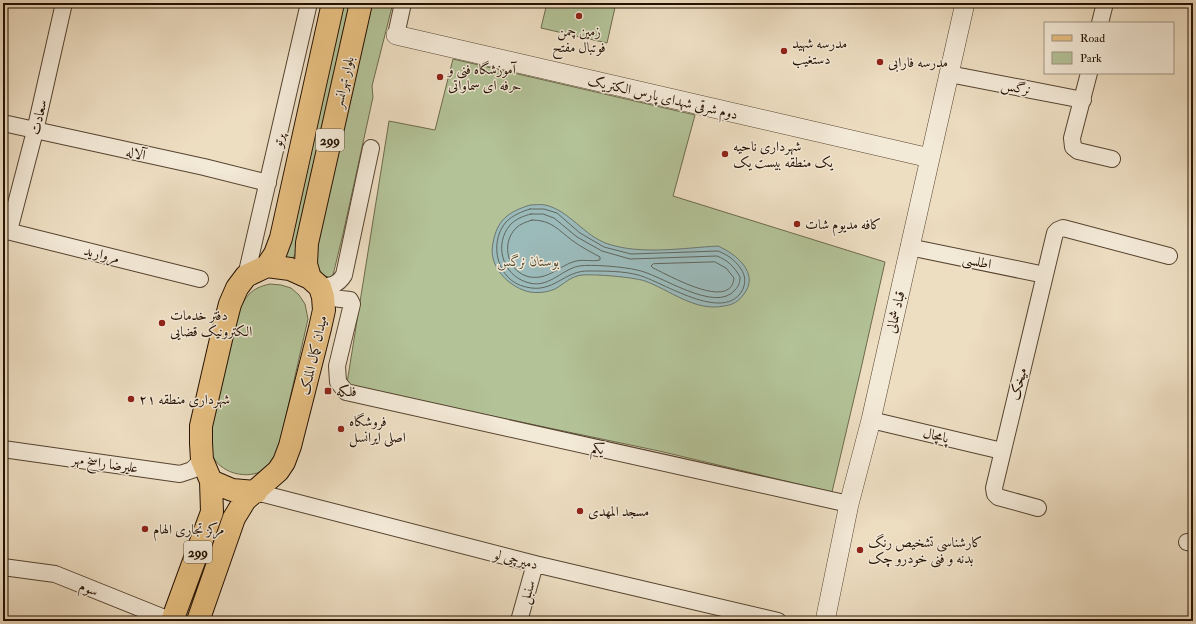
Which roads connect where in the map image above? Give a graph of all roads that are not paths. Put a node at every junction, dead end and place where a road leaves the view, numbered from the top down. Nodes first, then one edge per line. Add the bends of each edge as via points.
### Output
1 (64, 3) edge
2 (309, 3) edge
3 (334, 3) edge
4 (361, 3) edge
5 (404, 3) edge
6 (965, 3) edge
7 (1105, 3) edge
8 (1100, 22) edge
9 (396, 35) joint
10 (949, 74) junction
11 (1089, 74) edge
12 (1083, 100) junction
13 (3, 123) edge
14 (35, 131) junction
15 (372, 148) dead end
16 (930, 158) junction
17 (1112, 159) dead end
18 (268, 183) junction
19 (4, 230) edge
20 (909, 247) junction
21 (1169, 256) dead end
22 (267, 266) junction
23 (246, 276) junction
24 (1045, 276) junction
25 (200, 279) dead end
26 (318, 287) junction
27 (870, 420) junction
28 (3, 449) edge
29 (1002, 451) junction
30 (202, 460) junction
31 (211, 481) junction
32 (256, 492) junction
33 (849, 504) junction
34 (1038, 508) dead end
35 (535, 564) junction
36 (3, 567) edge
37 (172, 621) edge
38 (198, 621) edge
39 (519, 621) edge
40 (778, 621) edge
41 (825, 621) edge

1 - 14 street, سعادت
2 - 18 street, پرتو
3 - 22 main road, بلوار تهرانسر / 299 via 281,238
4 - 26 main road, بلوار تهرانسر / 299 via 307,243 306,264
5 - 9 street
6 - 10 street, قباد شمالی
7 - 8 street
9 - 16 street, دوم شرقی شهدای پارس الکتریک
10 - 12 street, نرگس
10 - 16 street, قباد شمالی
11 - 12 street
12 - 17 street via 1072,138 1073,147 1078,151
13 - 14 street, آلاله
14 - 18 street, آلاله
14 - 19 street, سعادت via 11,223
15 - 26 street via 344,275 339,283
16 - 20 street, قباد شمالی
18 - 23 street, پرتو
19 - 25 street, مروارید
20 - 24 street, اطلسی
20 - 27 street, قباد شمالی
21 - 24 street, میخک via 1063,228 1055,233
22 - 23 main road
22 - 26 main road via 290,269
23 - 30 main road via 230,304 222,335 201,426
24 - 29 street, میخک
26 - 32 main road, میدان کمال الملک via 324,310 289,450 278,471
26 - 33 street, یکم via 350,300 352,304 337,366 338,382 346,392
27 - 29 street, پامچال
27 - 33 street, قباد شمالی
28 - 30 street, علیرضا راسخ مهر via 180,474 192,470
29 - 34 street, میخک via 995,494
30 - 31 main road
31 - 32 main road via 232,490
31 - 37 main road, 299 via 212,512
32 - 35 street, دمیرچی لو
32 - 38 main road, 299 via 245,500 234,518
33 - 41 street, قباد شمالی
35 - 39 street, سنبل
35 - 40 street, دمیرچی لو
36 - 37 street, سوم via 54,574

